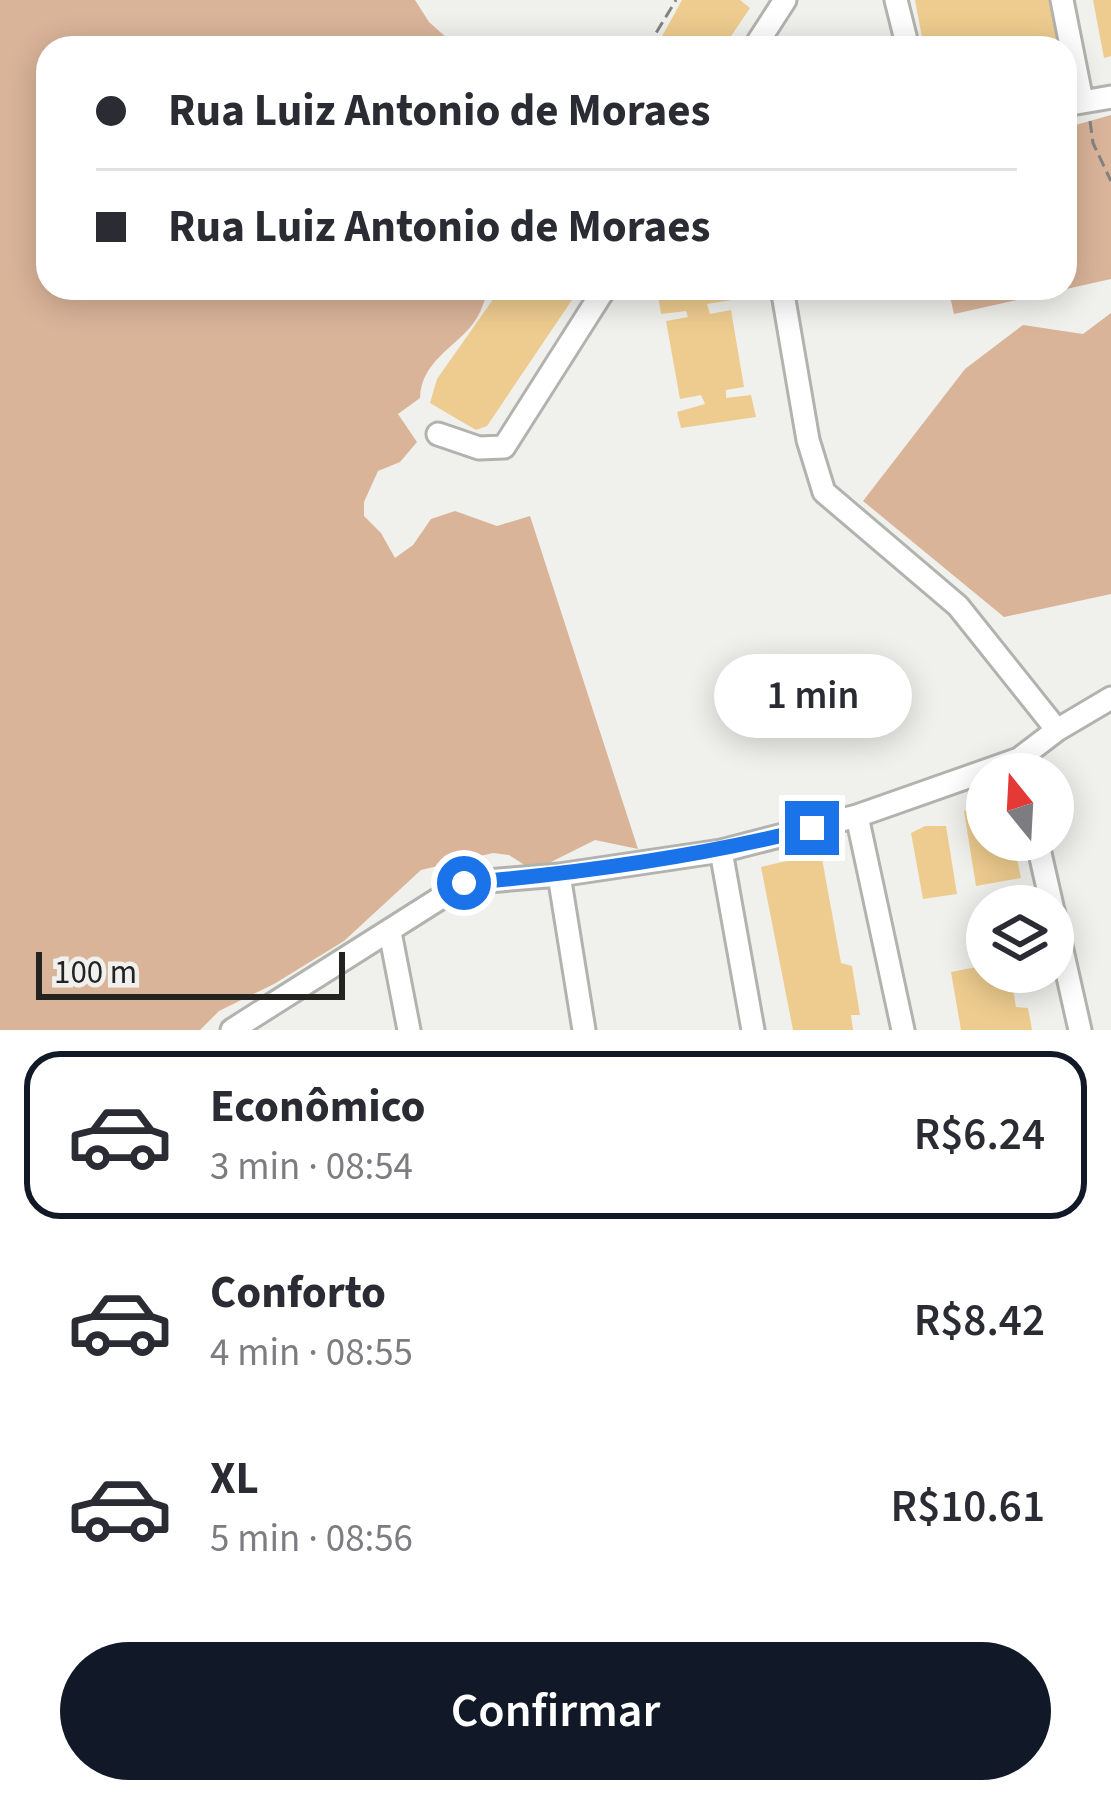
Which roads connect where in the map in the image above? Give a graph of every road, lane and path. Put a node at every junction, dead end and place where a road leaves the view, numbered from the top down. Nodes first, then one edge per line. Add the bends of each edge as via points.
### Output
1 (676, 0) edge
2 (785, 0) edge
3 (896, 0) edge
4 (1062, 0) edge
5 (1072, 0) edge
6 (654, 36) edge
7 (762, 36) edge
8 (905, 36) edge
9 (1069, 36) edge
10 (1075, 36) edge
11 (1077, 57) edge
12 (1111, 97) edge
13 (1081, 102) edge
14 (1111, 181) edge
15 (597, 300) edge
16 (784, 300) edge
17 (793, 300) edge
18 (787, 313) junction
19 (438, 434) dead end
20 (1111, 698) edge
21 (1057, 730) junction
22 (1035, 753) edge
23 (966, 783) edge
24 (857, 816) junction
25 (721, 851) junction
26 (559, 874) junction
27 (390, 932) junction
28 (1072, 993) edge
29 (239, 1027) edge
30 (409, 1030) edge
31 (584, 1030) edge
32 (753, 1030) edge
33 (903, 1030) edge
34 (1080, 1030) edge

1 - 6 path
2 - 7 street
3 - 8 street
4 - 9 street
5 - 10 street
11 - 13 street
12 - 13 street
13 - 14 path
15 - 19 street via 503,447
16 - 18 street
17 - 18 street
18 - 21 street via 824,492 958,606
20 - 21 street
21 - 22 street
23 - 24 street
24 - 25 street
24 - 33 street
25 - 26 street
25 - 32 street
26 - 27 street via 464,883
26 - 31 street
27 - 29 street
27 - 30 street
28 - 34 street

